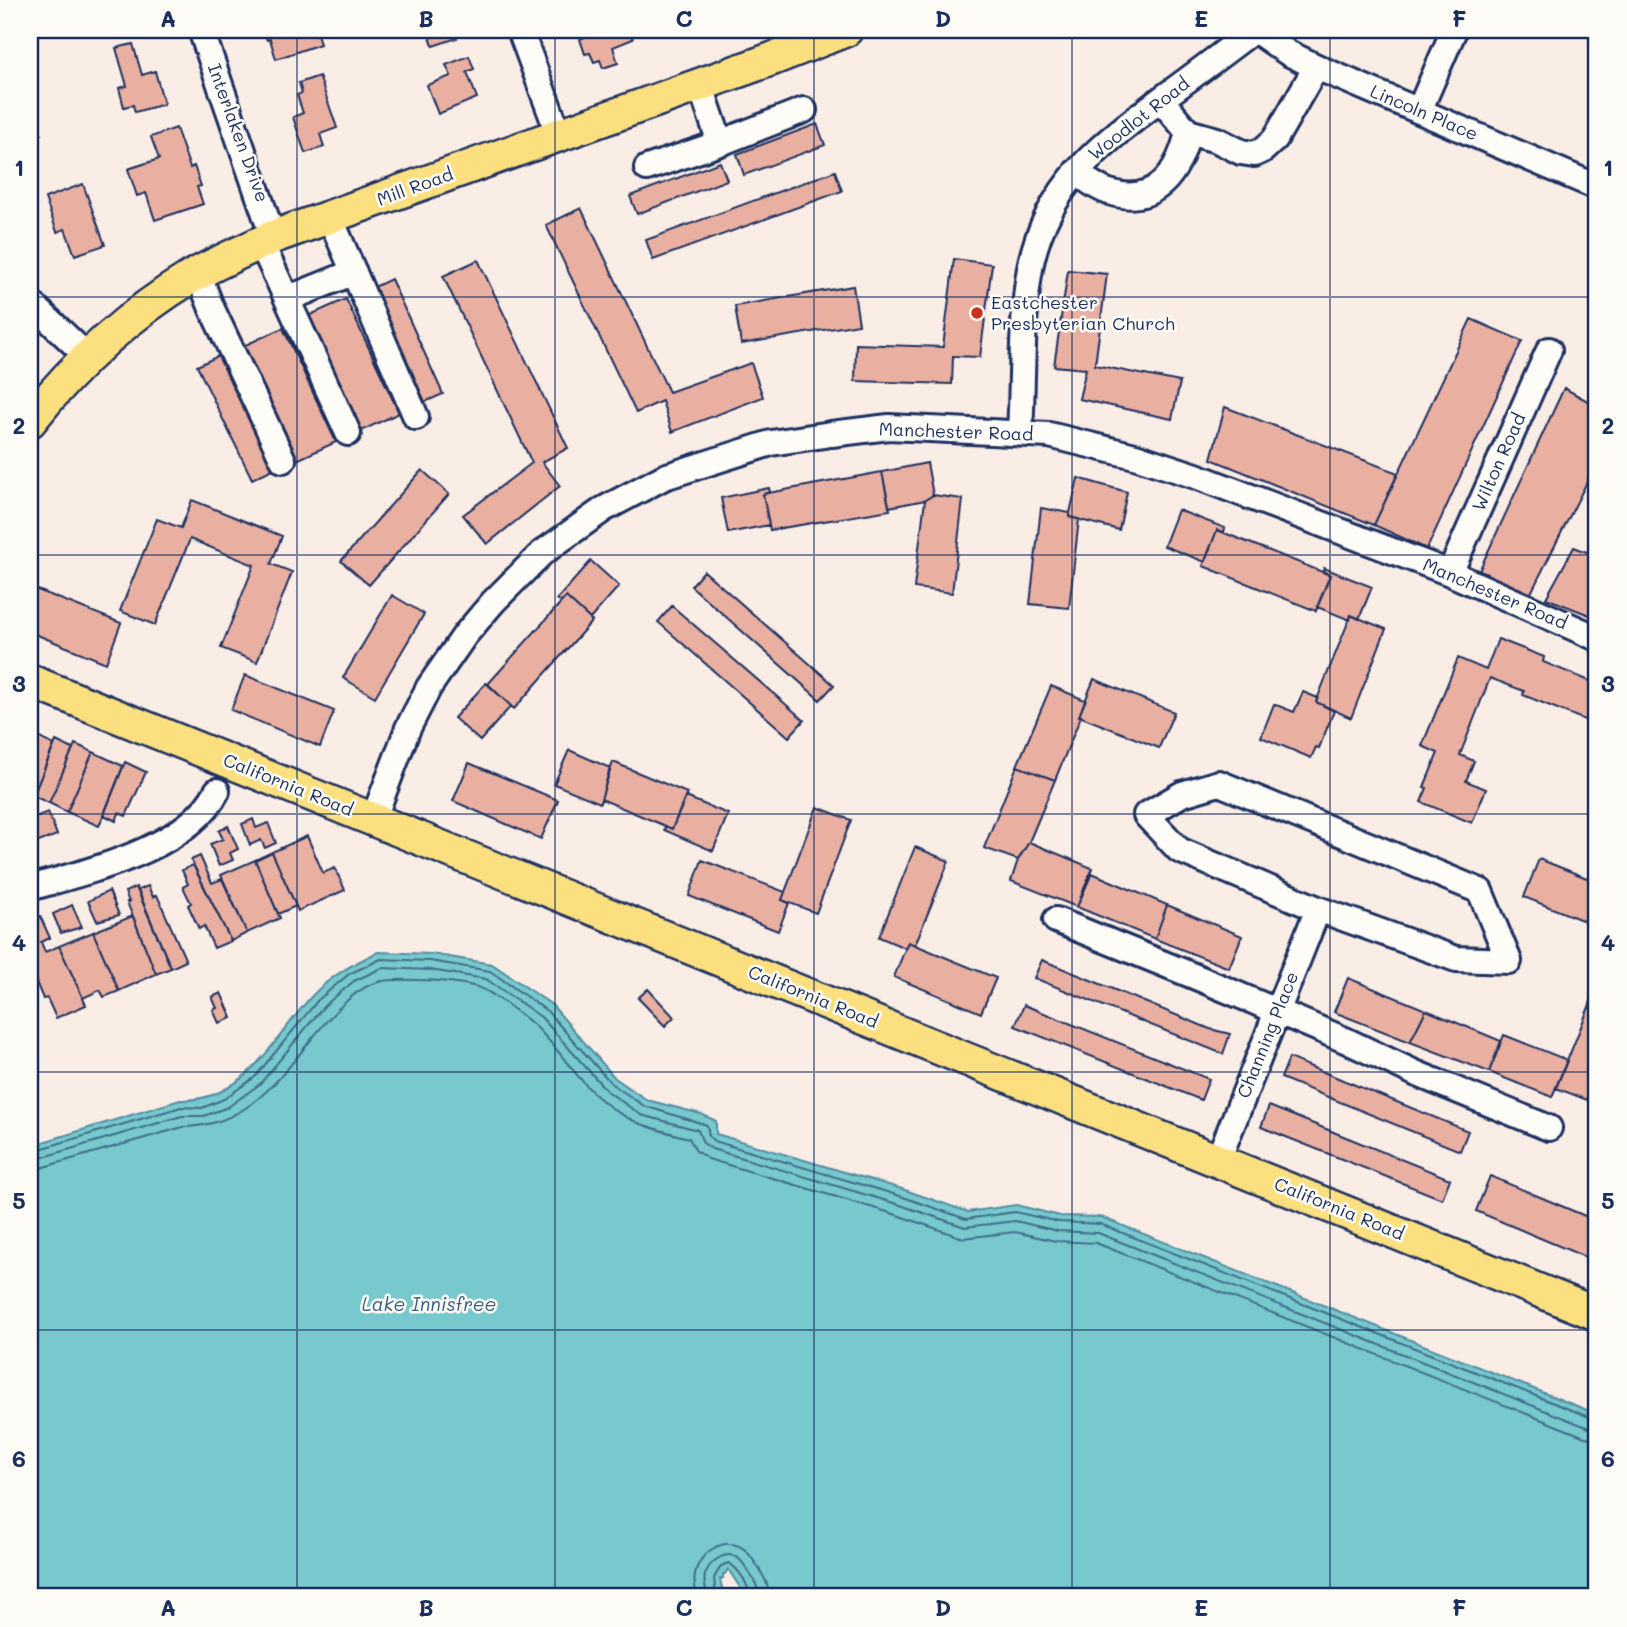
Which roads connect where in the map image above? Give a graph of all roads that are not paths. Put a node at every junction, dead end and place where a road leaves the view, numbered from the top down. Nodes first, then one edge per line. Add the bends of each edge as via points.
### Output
1 (201, 30) edge
2 (520, 30) edge
3 (846, 30) edge
4 (1255, 30) edge
5 (1454, 30) edge
6 (795, 39) edge
7 (1316, 67) junction
8 (700, 84) junction
9 (1161, 100) junction
10 (804, 110) dead end
11 (1419, 111) junction
12 (1188, 132) junction
13 (559, 135) junction
14 (720, 143) junction
15 (647, 168) dead end
16 (1076, 172) junction
17 (1597, 187) edge
18 (330, 217) junction
19 (267, 240) junction
20 (354, 272) junction
21 (198, 273) junction
22 (287, 299) junction
23 (30, 302) edge
24 (1549, 350) dead end
25 (88, 357) junction
26 (416, 417) dead end
27 (30, 421) edge
28 (348, 433) dead end
29 (1020, 433) junction
30 (283, 460) dead end
31 (1450, 573) junction
32 (1597, 638) edge
33 (30, 681) edge
34 (217, 791) dead end
35 (373, 820) junction
36 (30, 888) edge
37 (1318, 909) junction
38 (1056, 920) dead end
39 (1278, 1011) junction
40 (1549, 1128) dead end
41 (1218, 1160) junction
42 (1597, 1314) edge

1 - 19 street, Interlaken Drive
2 - 13 street
3 - 6 main road, Mill Road
4 - 7 street, Lincoln Place
4 - 9 street, Woodlot Road
5 - 11 street
6 - 8 main road, Mill Road
7 - 11 street, Lincoln Place
7 - 12 street via 1275,139 1263,150 1241,152
8 - 13 main road, Mill Road
8 - 14 street
9 - 12 street
9 - 16 street, Woodlot Road via 1115,134
10 - 14 street
11 - 17 street, Lincoln Place
12 - 16 street via 1174,172 1150,191 1110,192
13 - 18 main road, Mill Road
14 - 15 street
16 - 29 street, Woodlot Road via 1051,208 1031,263
18 - 19 main road, Mill Road
18 - 20 street
19 - 21 main road, Mill Road
19 - 22 street, Interlaken Drive
20 - 22 street
20 - 26 street
21 - 25 main road, Mill Road via 142,310
21 - 30 street
22 - 28 street, Interlaken Drive
23 - 25 street
24 - 31 street, Wilton Road
25 - 27 main road, Mill Road
29 - 31 street, Manchester Road via 1049,435 1135,456
29 - 35 street, Manchester Road via 889,427 771,443 664,477 604,509 542,553 465,635 429,687 408,728
31 - 32 street, Manchester Road
33 - 35 main road, California Road
34 - 36 street via 210,806 150,849
35 - 41 main road, California Road
37 - 37 street via 1179,850 1146,815 1182,794 1219,783 1480,891 1509,961 1456,959
37 - 39 street, Channing Place
38 - 39 street
39 - 40 street
39 - 41 street, Channing Place
41 - 42 main road, California Road

